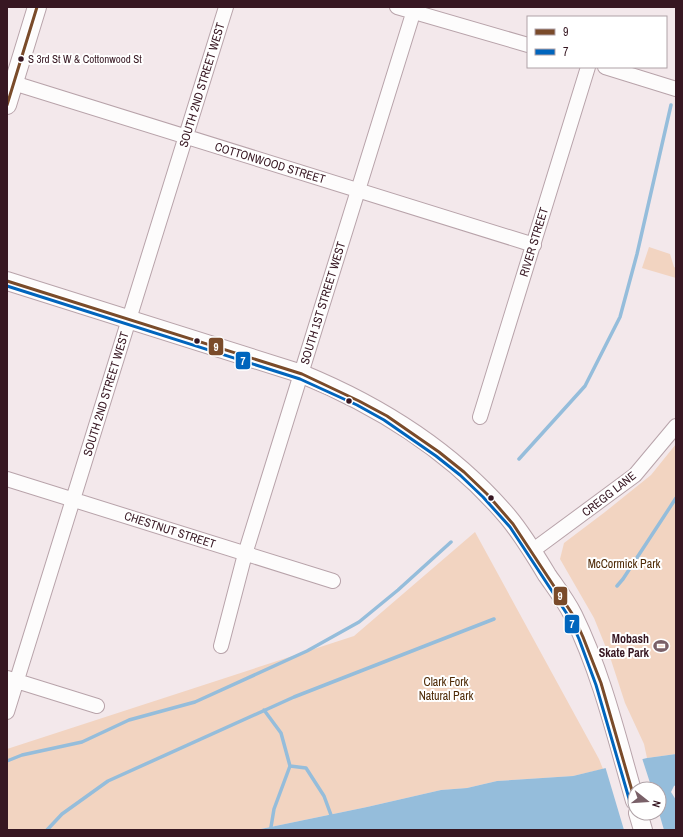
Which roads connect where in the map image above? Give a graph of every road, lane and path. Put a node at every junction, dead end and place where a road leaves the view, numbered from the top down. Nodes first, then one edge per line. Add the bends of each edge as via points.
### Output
1 (37, 7) edge
2 (226, 7) edge
3 (397, 7) edge
4 (414, 9) edge
5 (527, 45) edge
6 (588, 68) edge
7 (608, 68) edge
8 (10, 82) edge
9 (676, 89) edge
10 (7, 105) edge
11 (186, 137) junction
12 (358, 190) junction
13 (534, 245) junction
14 (7, 281) edge
15 (129, 319) junction
16 (302, 374) junction
17 (480, 417) dead end
18 (676, 426) edge
19 (7, 479) edge
20 (73, 499) junction
21 (532, 552) junction
22 (246, 554) junction
23 (333, 581) dead end
24 (221, 646) dead end
25 (12, 679) edge
26 (97, 706) dead end
27 (7, 712) edge
28 (629, 781) edge

1 - 8 main road
2 - 11 street, SOUTH 2ND STREET WEST
3 - 4 street
4 - 5 street
4 - 12 street, SOUTH 1ST STREET WEST
6 - 13 street, RIVER STREET
7 - 9 street
8 - 10 main road
8 - 11 street, COTTONWOOD STREET
11 - 12 street, COTTONWOOD STREET
11 - 15 street, SOUTH 2ND STREET WEST
12 - 13 street, COTTONWOOD STREET
12 - 16 street, SOUTH 1ST STREET WEST
13 - 17 street, RIVER STREET
14 - 15 main road
15 - 16 main road
15 - 20 street, SOUTH 2ND STREET WEST
16 - 21 main road via 382,412 445,456 472,479 508,518
16 - 22 street, SOUTH 1ST STREET WEST
18 - 21 street, CREGG LANE via 634,475
19 - 20 street, CHESTNUT STREET
20 - 22 street, CHESTNUT STREET
20 - 25 street, SOUTH 2ND STREET WEST
21 - 28 main road via 573,614 595,668
22 - 23 street, CHESTNUT STREET
22 - 24 street, SOUTH 1ST STREET WEST
25 - 26 street
25 - 27 street, SOUTH 2ND STREET WEST

